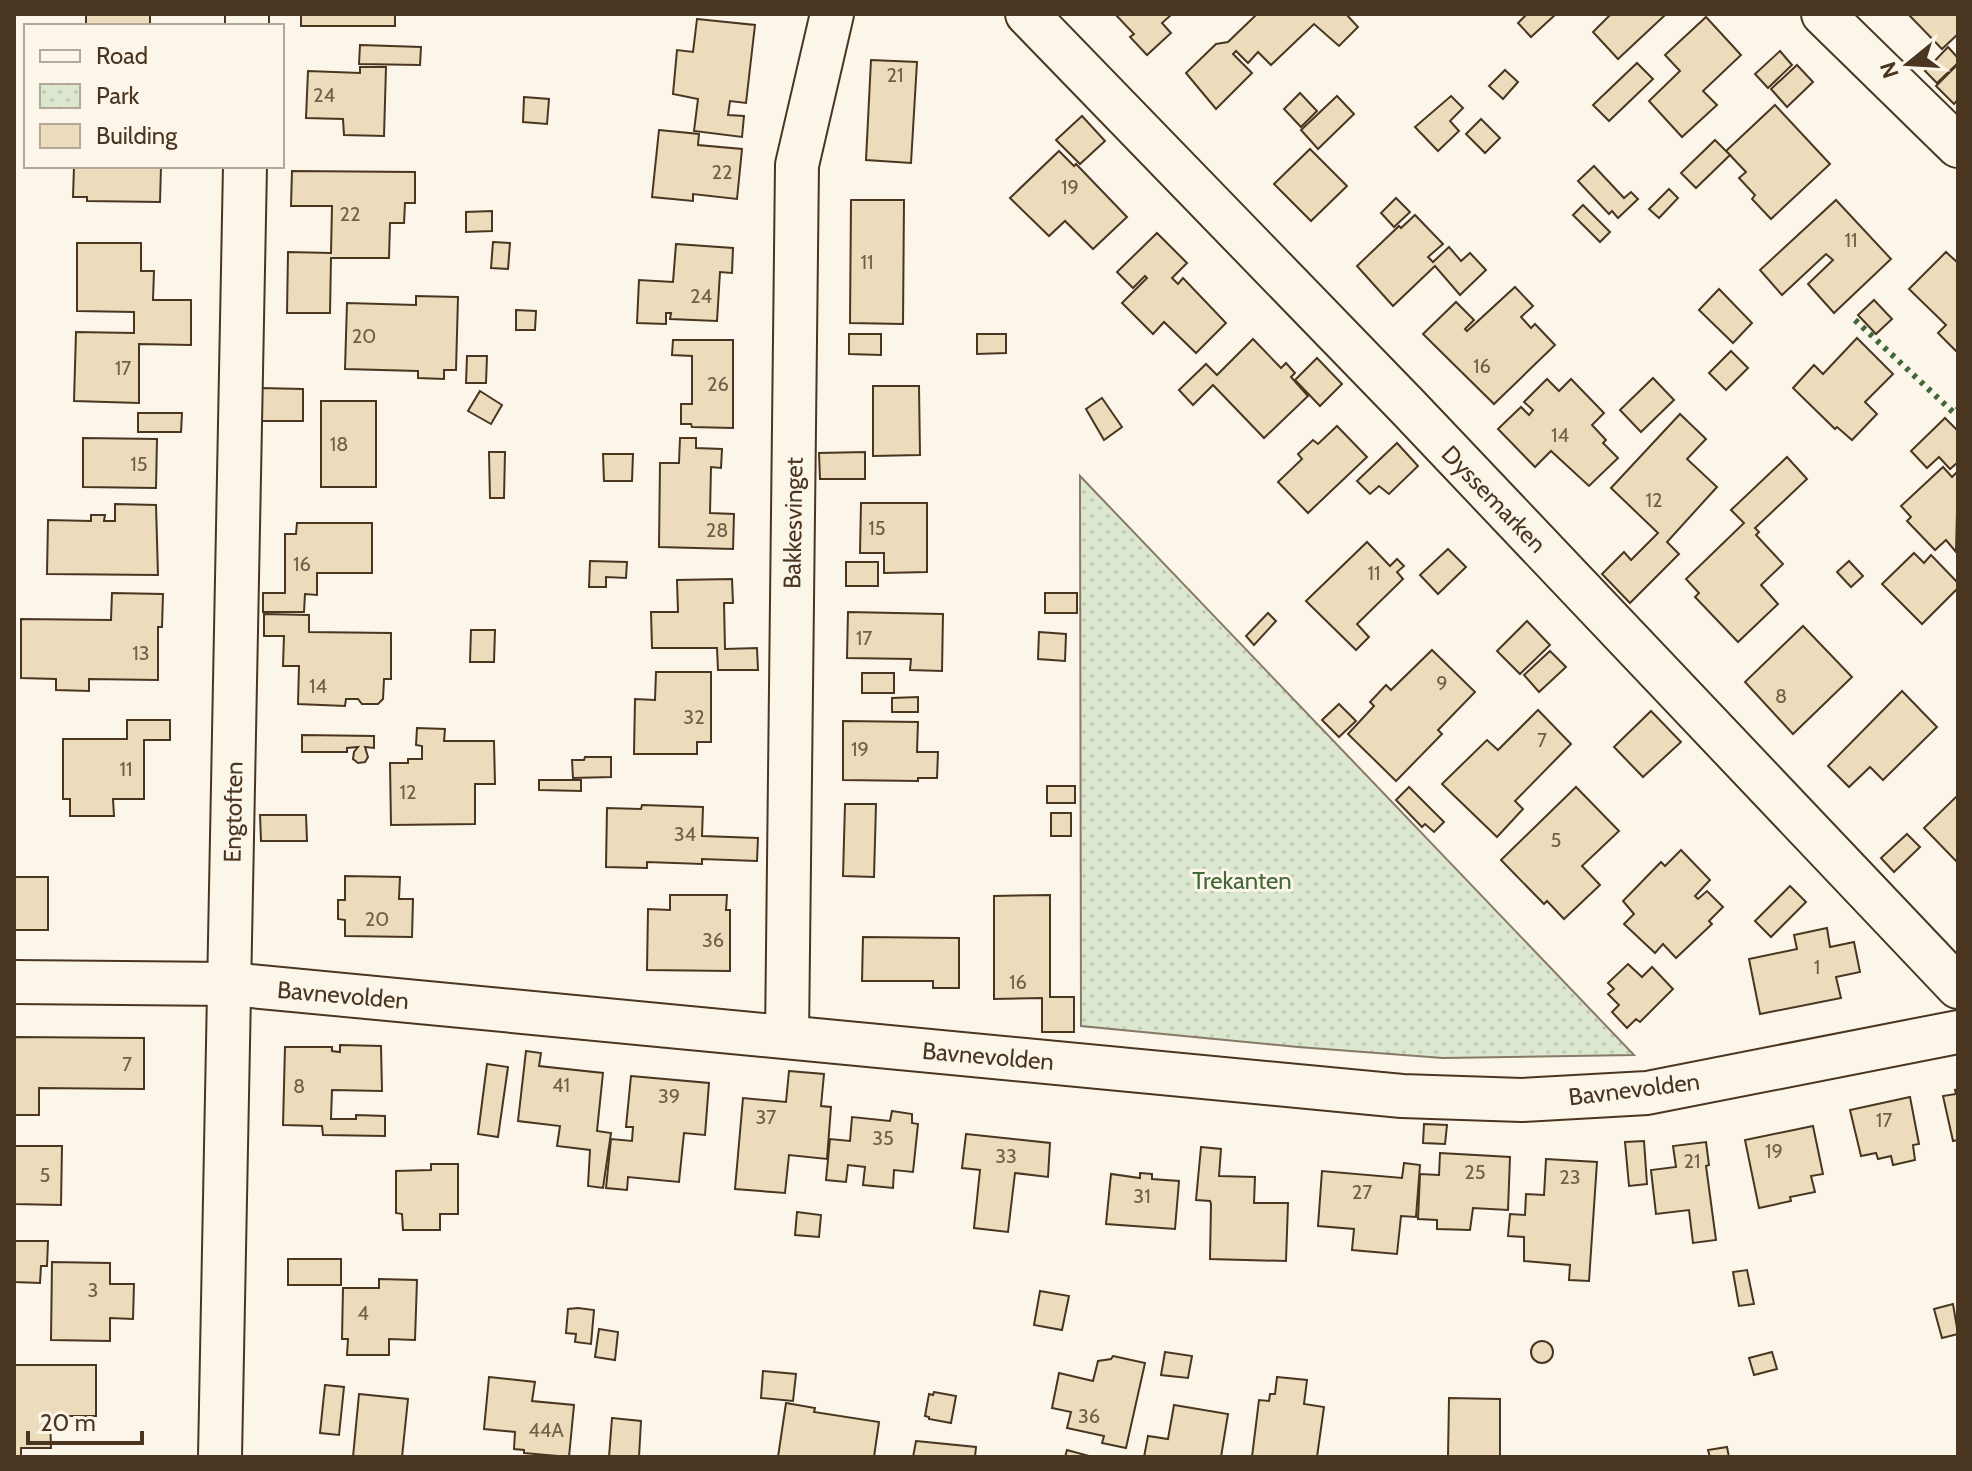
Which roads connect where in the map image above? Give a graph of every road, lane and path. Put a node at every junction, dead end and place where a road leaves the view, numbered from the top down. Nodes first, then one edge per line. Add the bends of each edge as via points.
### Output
1 (832, 14) edge
2 (1027, 14) edge
3 (1823, 14) edge
4 (1958, 146) edge
5 (245, 168) edge
6 (14, 982) edge
7 (230, 984) junction
8 (1958, 987) edge
9 (1958, 1032) edge
10 (787, 1037) junction
11 (220, 1457) edge

1 - 10 street, Bakkesvinget via 797,165
2 - 8 street, Dyssemarken
3 - 4 street
5 - 7 street, Engtoften
6 - 7 street, Bavnevolden
7 - 10 street, Bavnevolden
7 - 11 street, Engtoften
9 - 10 street, Bavnevolden via 1647,1093 1522,1100 1402,1096

